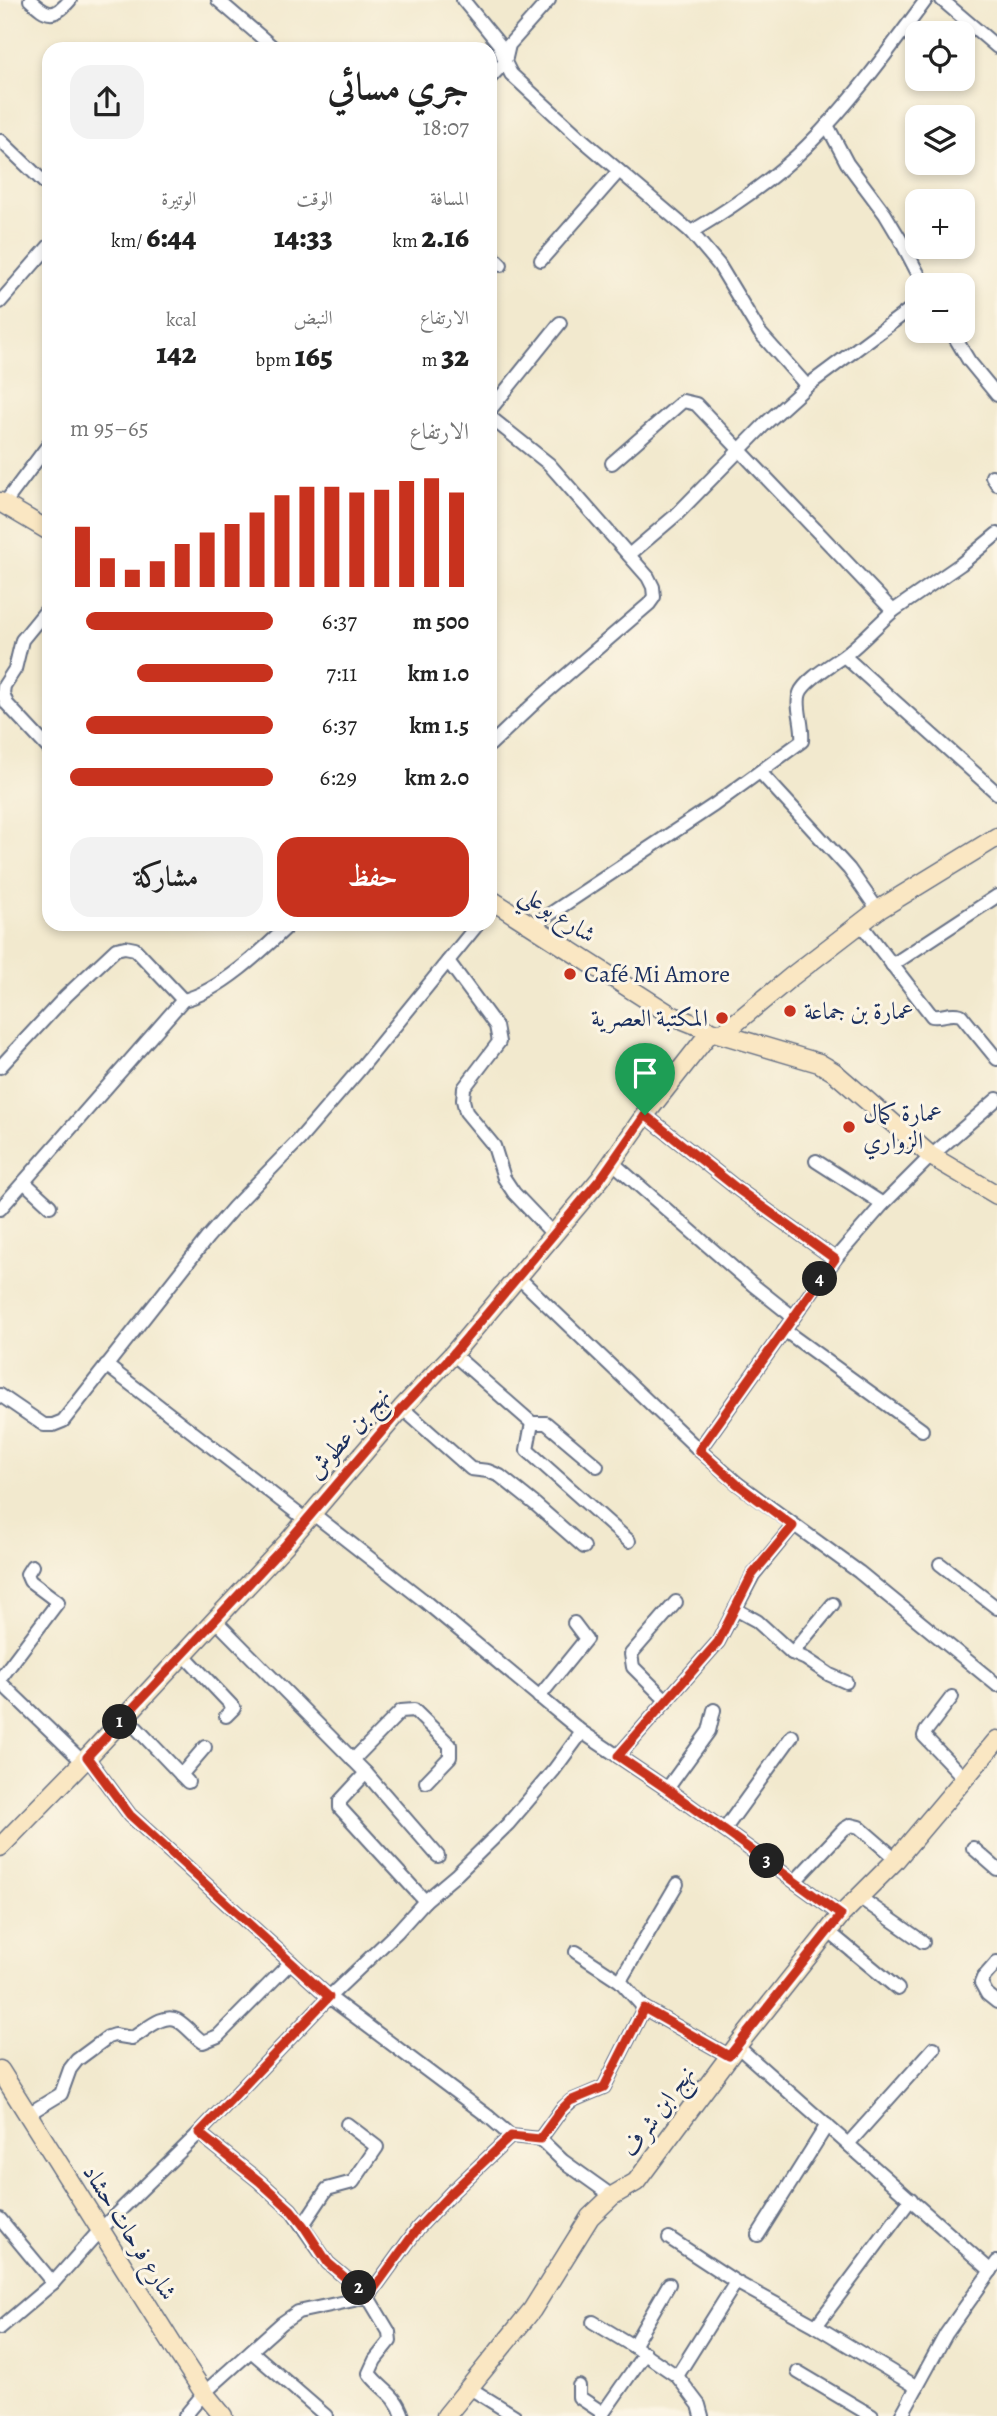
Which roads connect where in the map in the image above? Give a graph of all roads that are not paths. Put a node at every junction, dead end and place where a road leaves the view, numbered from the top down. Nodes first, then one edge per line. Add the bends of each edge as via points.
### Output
1 (30, 0) edge
2 (70, 0) edge
3 (218, 0) edge
4 (463, 0) edge
5 (549, 0) edge
6 (926, 0) edge
7 (942, 0) edge
8 (267, 42) edge
9 (997, 47) edge
10 (505, 62) junction
11 (497, 71) edge
12 (827, 125) junction
13 (0, 139) edge
14 (620, 171) junction
15 (42, 180) edge
16 (691, 232) junction
17 (42, 254) edge
18 (541, 260) dead end
19 (497, 261) edge
20 (501, 265) dead end
21 (918, 273) edge
22 (0, 302) edge
23 (905, 313) edge
24 (560, 323) dead end
25 (958, 343) edge
26 (807, 386) junction
27 (996, 393) edge
28 (497, 401) edge
29 (497, 423) edge
30 (740, 452) junction
31 (42, 453) edge
32 (612, 463) dead end
33 (2, 503) edge
34 (42, 527) edge
35 (997, 534) edge
36 (629, 555) junction
37 (893, 611) junction
38 (42, 616) edge
39 (844, 656) junction
40 (497, 738) edge
41 (42, 742) edge
42 (760, 772) junction
43 (997, 793) edge
44 (997, 838) edge
45 (997, 896) edge
46 (497, 906) edge
47 (877, 910) junction
48 (860, 923) junction
49 (532, 926) junction
50 (282, 931) edge
51 (472, 931) edge
52 (448, 961) junction
53 (892, 965) junction
54 (183, 1000) junction
55 (716, 1033) junction
56 (997, 1059) edge
57 (0, 1068) edge
58 (997, 1099) edge
59 (645, 1115) junction
60 (931, 1156) junction
61 (816, 1161) dead end
62 (612, 1162) junction
63 (24, 1182) junction
64 (997, 1195) edge
65 (883, 1204) junction
66 (50, 1206) dead end
67 (0, 1209) edge
68 (554, 1235) junction
69 (835, 1259) junction
70 (518, 1277) junction
71 (792, 1316) junction
72 (783, 1331) junction
73 (453, 1354) junction
74 (106, 1365) junction
75 (0, 1395) edge
76 (402, 1408) junction
77 (532, 1423) junction
78 (922, 1430) dead end
79 (699, 1450) junction
80 (597, 1466) dead end
81 (309, 1517) junction
82 (793, 1526) junction
83 (629, 1541) dead end
84 (584, 1547) dead end
85 (940, 1564) dead end
86 (32, 1566) dead end
87 (676, 1602) dead end
88 (833, 1604) dead end
89 (997, 1608) edge
90 (735, 1609) junction
91 (215, 1620) junction
92 (574, 1623) dead end
93 (792, 1653) junction
94 (183, 1654) junction
95 (0, 1680) edge
96 (846, 1682) dead end
97 (997, 1685) edge
98 (539, 1697) junction
99 (952, 1697) dead end
100 (667, 1701) junction
101 (714, 1710) dead end
102 (125, 1716) junction
103 (226, 1716) dead end
104 (582, 1732) junction
105 (792, 1737) dead end
106 (997, 1741) edge
107 (205, 1747) dead end
108 (618, 1756) junction
109 (85, 1759) junction
110 (353, 1760) junction
111 (366, 1773) junction
112 (965, 1779) junction
113 (426, 1782) dead end
114 (667, 1789) junction
115 (724, 1830) junction
116 (2, 1841) edge
117 (972, 1848) dead end
118 (438, 1856) dead end
119 (896, 1859) junction
120 (997, 1869) edge
121 (997, 1878) edge
122 (795, 1881) junction
123 (677, 1884) dead end
124 (859, 1897) junction
125 (425, 1901) junction
126 (841, 1915) junction
127 (828, 1931) junction
128 (923, 1942) dead end
129 (576, 1952) dead end
130 (291, 1962) junction
131 (997, 1962) edge
132 (620, 1981) junction
133 (898, 1989) dead end
134 (329, 1997) junction
135 (997, 2003) edge
136 (644, 2008) junction
137 (934, 2048) dead end
138 (733, 2051) junction
139 (0, 2070) edge
140 (28, 2114) junction
141 (347, 2124) dead end
142 (827, 2125) junction
143 (199, 2133) junction
144 (511, 2136) junction
145 (540, 2139) junction
146 (848, 2144) junction
147 (612, 2196) junction
148 (911, 2199) junction
149 (0, 2219) edge
150 (303, 2225) junction
151 (100, 2230) junction
152 (758, 2235) dead end
153 (669, 2238) dead end
154 (994, 2266) edge
155 (736, 2282) junction
156 (53, 2283) junction
157 (669, 2284) dead end
158 (368, 2297) junction
159 (593, 2322) dead end
160 (816, 2326) junction
161 (0, 2328) edge
162 (633, 2346) junction
163 (251, 2351) junction
164 (645, 2353) junction
165 (798, 2372) dead end
166 (677, 2376) junction
167 (579, 2386) dead end
168 (468, 2387) junction
169 (917, 2387) junction
170 (204, 2393) junction
171 (602, 2415) edge
172 (186, 2416) edge
173 (223, 2416) edge
174 (326, 2416) edge
175 (403, 2416) edge
176 (446, 2416) edge
177 (515, 2416) edge
178 (702, 2416) edge
179 (872, 2416) edge
180 (901, 2416) edge

1 - 2 street via 54,14
3 - 8 street
4 - 10 street via 499,44
5 - 10 street via 509,46
6 - 12 street
7 - 9 street
10 - 11 street
10 - 14 street via 511,74
12 - 16 street via 770,179
12 - 21 street via 846,163 885,214
13 - 15 street
14 - 16 street
14 - 18 street
16 - 26 street via 719,265 760,333
17 - 22 street
19 - 20 street
23 - 26 street
24 - 28 street
25 - 27 street
26 - 30 street
29 - 36 street via 549,464
30 - 32 street via 695,404 683,401
30 - 36 street
30 - 37 street
31 - 33 street
33 - 34 street
35 - 37 street
36 - 40 street via 653,587 649,604
37 - 39 street
38 - 41 street via 22,640 3,694
39 - 42 street via 800,690 802,741
39 - 43 street
42 - 47 street via 849,869
42 - 49 street
44 - 47 street, نهج بن عطوش
45 - 53 street
46 - 49 street, شارع بوعلي
47 - 48 street, نهج بن عطوش
48 - 53 street
48 - 55 street, نهج بن عطوش
49 - 55 street, شارع بوعلي via 671,1015
50 - 54 street via 218,984
51 - 52 street
52 - 68 street via 496,1026 499,1042 464,1088 466,1112 494,1146 514,1193
52 - 74 street via 299,1140 234,1206
53 - 56 street via 932,1016 961,1015
54 - 57 street via 135,949 116,949
54 - 63 street
55 - 59 street, نهج بن عطوش
55 - 60 street, شارع بوعلي via 819,1063
58 - 60 street
59 - 62 street, نهج بن عطوش
59 - 69 street
60 - 64 street, شارع بوعلي
60 - 65 street
61 - 65 street
62 - 68 street, نهج بن عطوش
62 - 71 street
63 - 66 street
63 - 67 street
65 - 69 street
68 - 70 street, نهج بن عطوش
69 - 71 street
70 - 73 street, نهج بن عطوش
70 - 79 street
71 - 72 street
72 - 78 street
72 - 79 street
73 - 76 street, نهج بن عطوش
73 - 77 street
74 - 75 street via 63,1420 53,1425 44,1425
74 - 81 street
76 - 81 street, نهج بن عطوش
76 - 84 street via 471,1469 500,1476
77 - 80 street via 545,1423
77 - 83 street via 527,1450
79 - 82 street
81 - 91 street, نهج بن عطوش
81 - 98 street via 422,1599
82 - 90 street via 752,1575
82 - 97 street via 859,1572
85 - 89 street
86 - 95 street via 27,1574 30,1581 58,1602
87 - 100 street via 631,1654 633,1667
88 - 93 street
90 - 93 street via 757,1621
90 - 100 street via 718,1642
91 - 94 street, نهج بن عطوش
91 - 110 street
92 - 98 street via 586,1639
93 - 96 street
94 - 102 street, نهج بن عطوش
94 - 103 street via 234,1708
95 - 109 street
98 - 104 street
99 - 112 street via 924,1737
100 - 108 street
101 - 114 street via 709,1731
102 - 107 street via 185,1778
102 - 109 street, نهج بن عطوش
104 - 108 street
104 - 125 street via 508,1824
105 - 115 street
106 - 112 street, نهج ابن شرف
108 - 114 street
109 - 116 street, نهج بن عطوش
109 - 130 street via 130,1815
110 - 111 street
110 - 113 street via 401,1711 414,1710 450,1745 450,1758
111 - 118 street
111 - 125 street via 340,1801 340,1808
112 - 119 street, نهج ابن شرف
114 - 115 street
115 - 122 street
117 - 120 street
119 - 122 street via 851,1825
119 - 124 street, نهج ابن شرف
120 - 121 street
122 - 126 street
123 - 132 street
124 - 126 street, نهج ابن شرف
124 - 128 street
125 - 134 street
126 - 127 street, نهج ابن شرف
127 - 133 street
127 - 138 street, نهج ابن شرف
129 - 132 street
130 - 134 street
130 - 140 street via 218,2036 203,2042 172,2017 132,2038 108,2037 77,2060 61,2094
131 - 135 street via 981,1983
132 - 136 street
134 - 143 street
134 - 144 street
136 - 138 street
136 - 145 street via 604,2087 570,2101
137 - 146 street
138 - 142 street
138 - 147 street, نهج ابن شرف via 636,2182
139 - 140 street, شارع فرحات حشاد
140 - 151 street, شارع فرحات حشاد
141 - 150 street via 377,2147 353,2182 327,2189
142 - 146 street
142 - 152 street
143 - 150 street via 259,2181
143 - 151 street
144 - 145 street
144 - 158 street via 418,2228
145 - 147 street
146 - 148 street
147 - 168 street, نهج ابن شرف via 590,2217 532,2310
148 - 154 street
148 - 160 street
149 - 156 street
150 - 158 street via 328,2263
151 - 156 street
151 - 170 street, شارع فرحات حشاد
153 - 155 street
154 - 169 street via 946,2334
155 - 160 street
155 - 166 street
156 - 161 street
157 - 162 street
158 - 163 street via 299,2312
158 - 175 street via 390,2341 369,2372 397,2400
159 - 162 street
160 - 169 street
162 - 164 street
163 - 170 street
163 - 174 street
164 - 166 street
164 - 171 street
165 - 179 street
166 - 178 street
167 - 171 street via 579,2398
168 - 176 street, نهج ابن شرف
168 - 177 street
169 - 180 street
170 - 172 street
170 - 173 street, شارع فرحات حشاد

